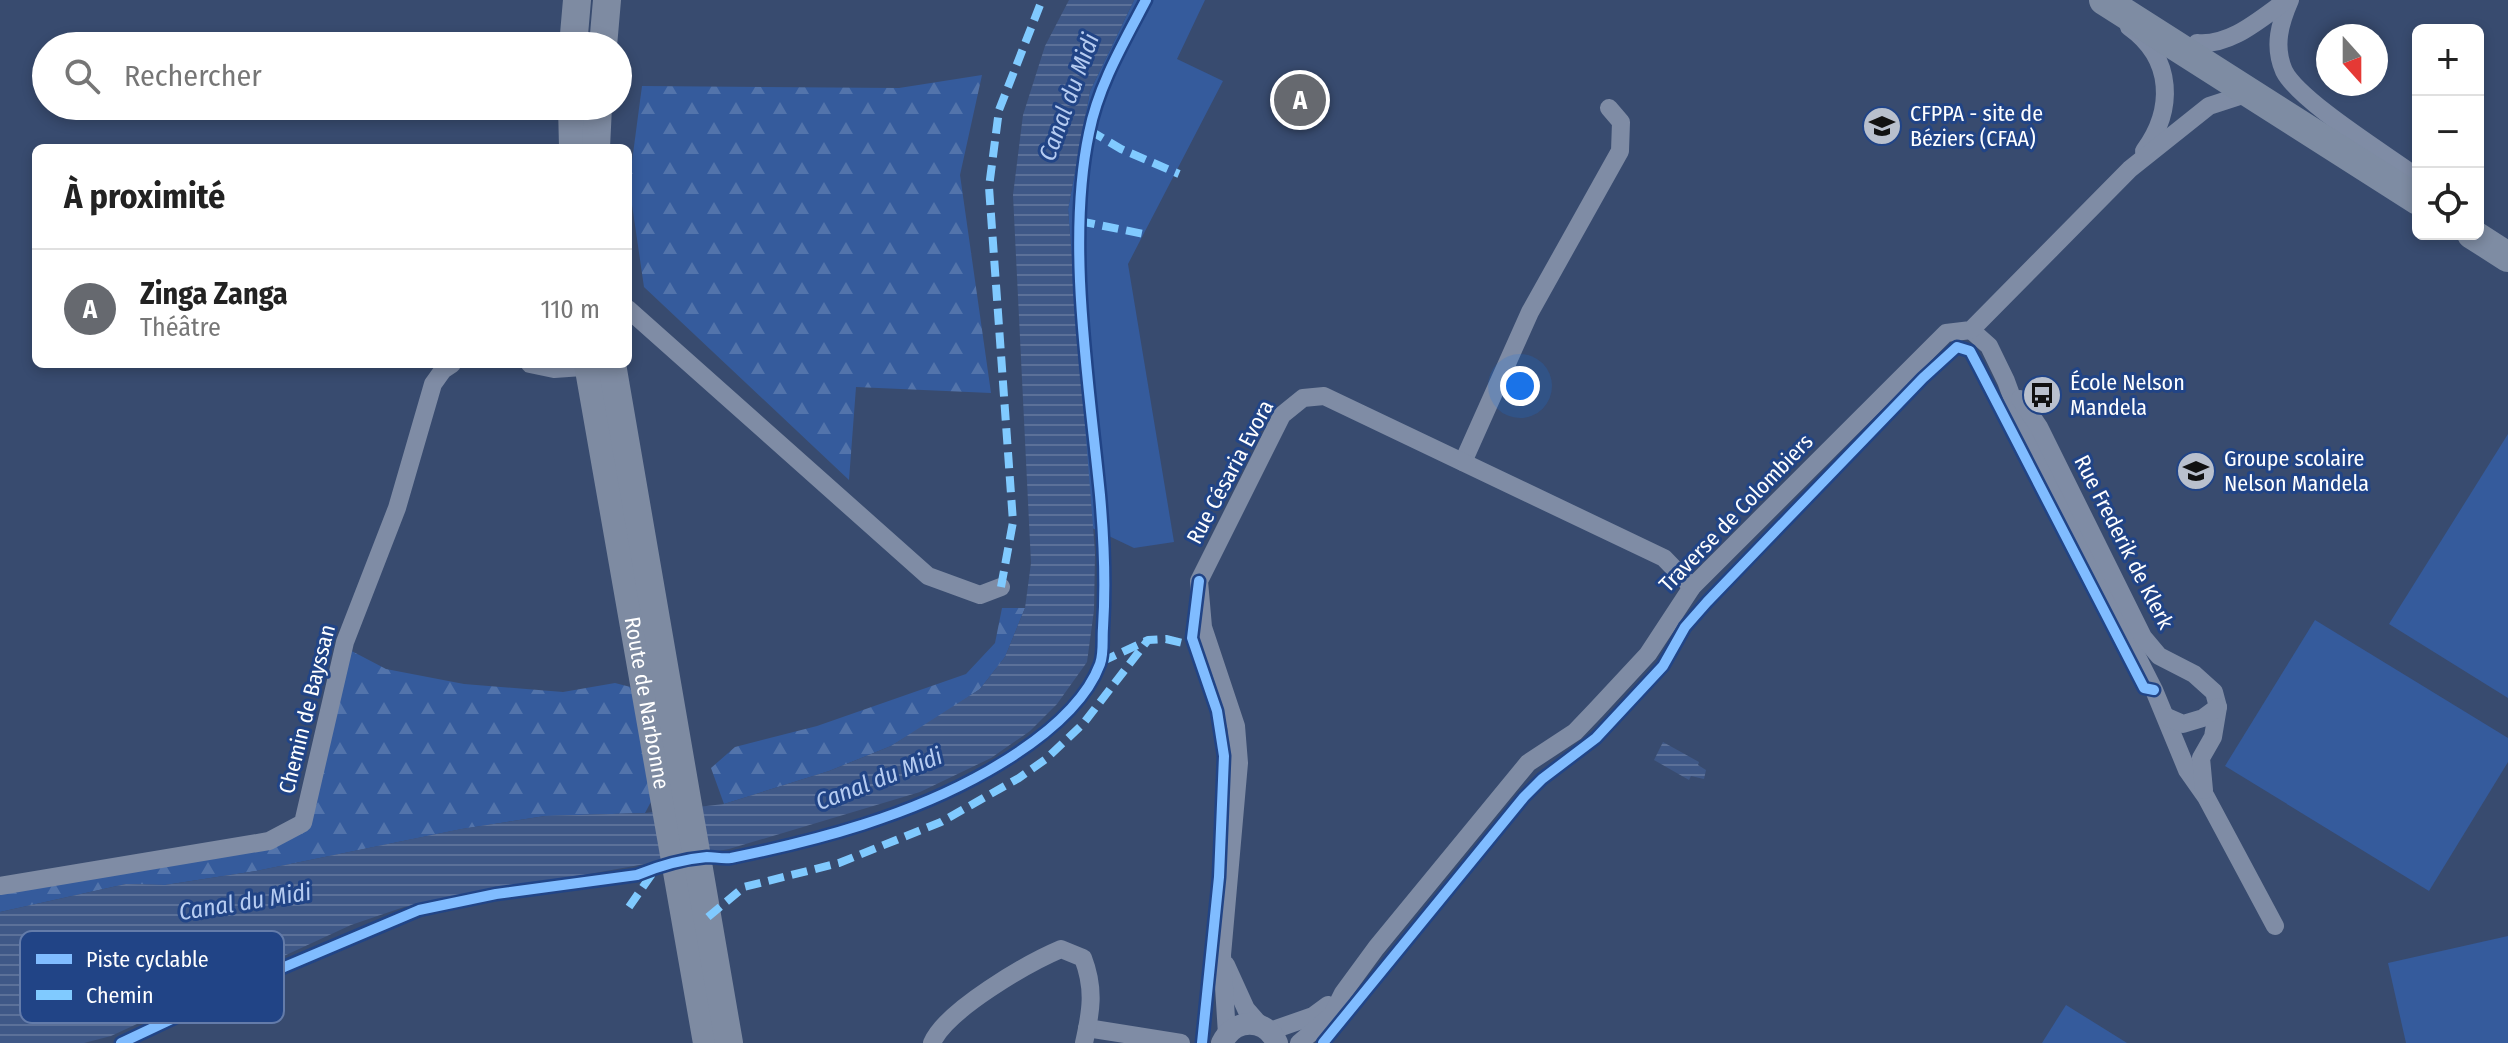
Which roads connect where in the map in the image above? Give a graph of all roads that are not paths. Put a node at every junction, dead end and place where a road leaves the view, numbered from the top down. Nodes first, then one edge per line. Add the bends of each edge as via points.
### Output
1 (577, 0) edge
2 (607, 0) edge
3 (2091, 0) edge
4 (2104, 0) edge
5 (2129, 0) edge
6 (2288, 0) edge
7 (574, 32) edge
8 (604, 32) edge
9 (2197, 43) junction
10 (2249, 93) junction
11 (1609, 108) dead end
12 (572, 120) edge
13 (597, 120) edge
14 (573, 144) edge
15 (596, 144) edge
16 (2130, 169) junction
17 (2412, 176) edge
18 (2412, 177) edge
19 (2412, 196) edge
20 (2484, 226) edge
21 (2481, 240) edge
22 (2508, 241) edge
23 (2508, 257) edge
24 (632, 313) edge
25 (1971, 330) junction
26 (446, 368) edge
27 (601, 368) edge
28 (2006, 381) junction
29 (1463, 462) junction
30 (1001, 587) dead end
31 (1692, 587) junction
32 (2218, 707) junction
33 (2167, 717) junction
34 (2206, 797) junction
35 (0, 886) edge
36 (692, 890) junction
37 (2275, 926) dead end
38 (1222, 955) junction
39 (1343, 993) junction
40 (1269, 1033) edge
41 (1086, 1036) edge
42 (1224, 1038) edge
43 (707, 1043) edge
44 (729, 1043) edge
45 (932, 1043) edge
46 (1181, 1043) edge
47 (1299, 1043) edge

1 - 7 main road
2 - 8 main road
3 - 16 street, Traverse de Colombiers via 2134,30 2156,59 2166,84 2166,112
4 - 10 highway
5 - 9 highway
6 - 9 street via 2237,34 2212,44
6 - 17 street via 2278,47 2285,72 2300,92
9 - 18 highway
10 - 16 street, Traverse de Colombiers via 2209,106
10 - 19 highway
11 - 29 street via 1621,122 1620,151 1530,312
12 - 14 main road
13 - 15 main road
16 - 25 street, Traverse de Colombiers
20 - 22 highway
21 - 23 highway
24 - 30 street via 928,576 980,595
25 - 28 street, Rue Frederik de Klerk via 1989,346
25 - 31 street, Traverse de Colombiers via 1946,333
26 - 35 street, Chemin de Bayssan via 433,384 397,508 345,642 303,823 269,841
27 - 36 main road, Route de Narbonne
28 - 32 street, Rue Frederik de Klerk via 2039,427 2143,637 2159,656 2194,674 2214,692
28 - 33 street, Rue Frederik de Klerk via 2028,441
29 - 31 street, Rue Césaria Evora via 1664,558
29 - 38 street, Rue Césaria Evora via 1324,396 1303,398 1282,415 1199,581 1203,627 1236,726 1239,763
31 - 39 street, Traverse de Colombiers via 1648,654 1575,732 1528,763
32 - 33 street via 2183,724
32 - 34 street, Rue Frederik de Klerk via 2213,737 2201,758
33 - 34 street, Rue Frederik de Klerk via 2187,770
34 - 37 street, Rue Frederik de Klerk
36 - 43 main road, Route de Narbonne
36 - 44 main road, Route de Narbonne
38 - 40 street, Rue Césaria Evora via 1246,1009
38 - 42 street, Rue Césaria Evora
39 - 40 street, Traverse de Colombiers via 1313,1016
39 - 47 street, Traverse de Colombiers via 1332,1015
40 - 42 street via 1242,1024
41 - 45 street via 1091,980 1083,958 1061,949 1027,963 948,1020
41 - 46 street

